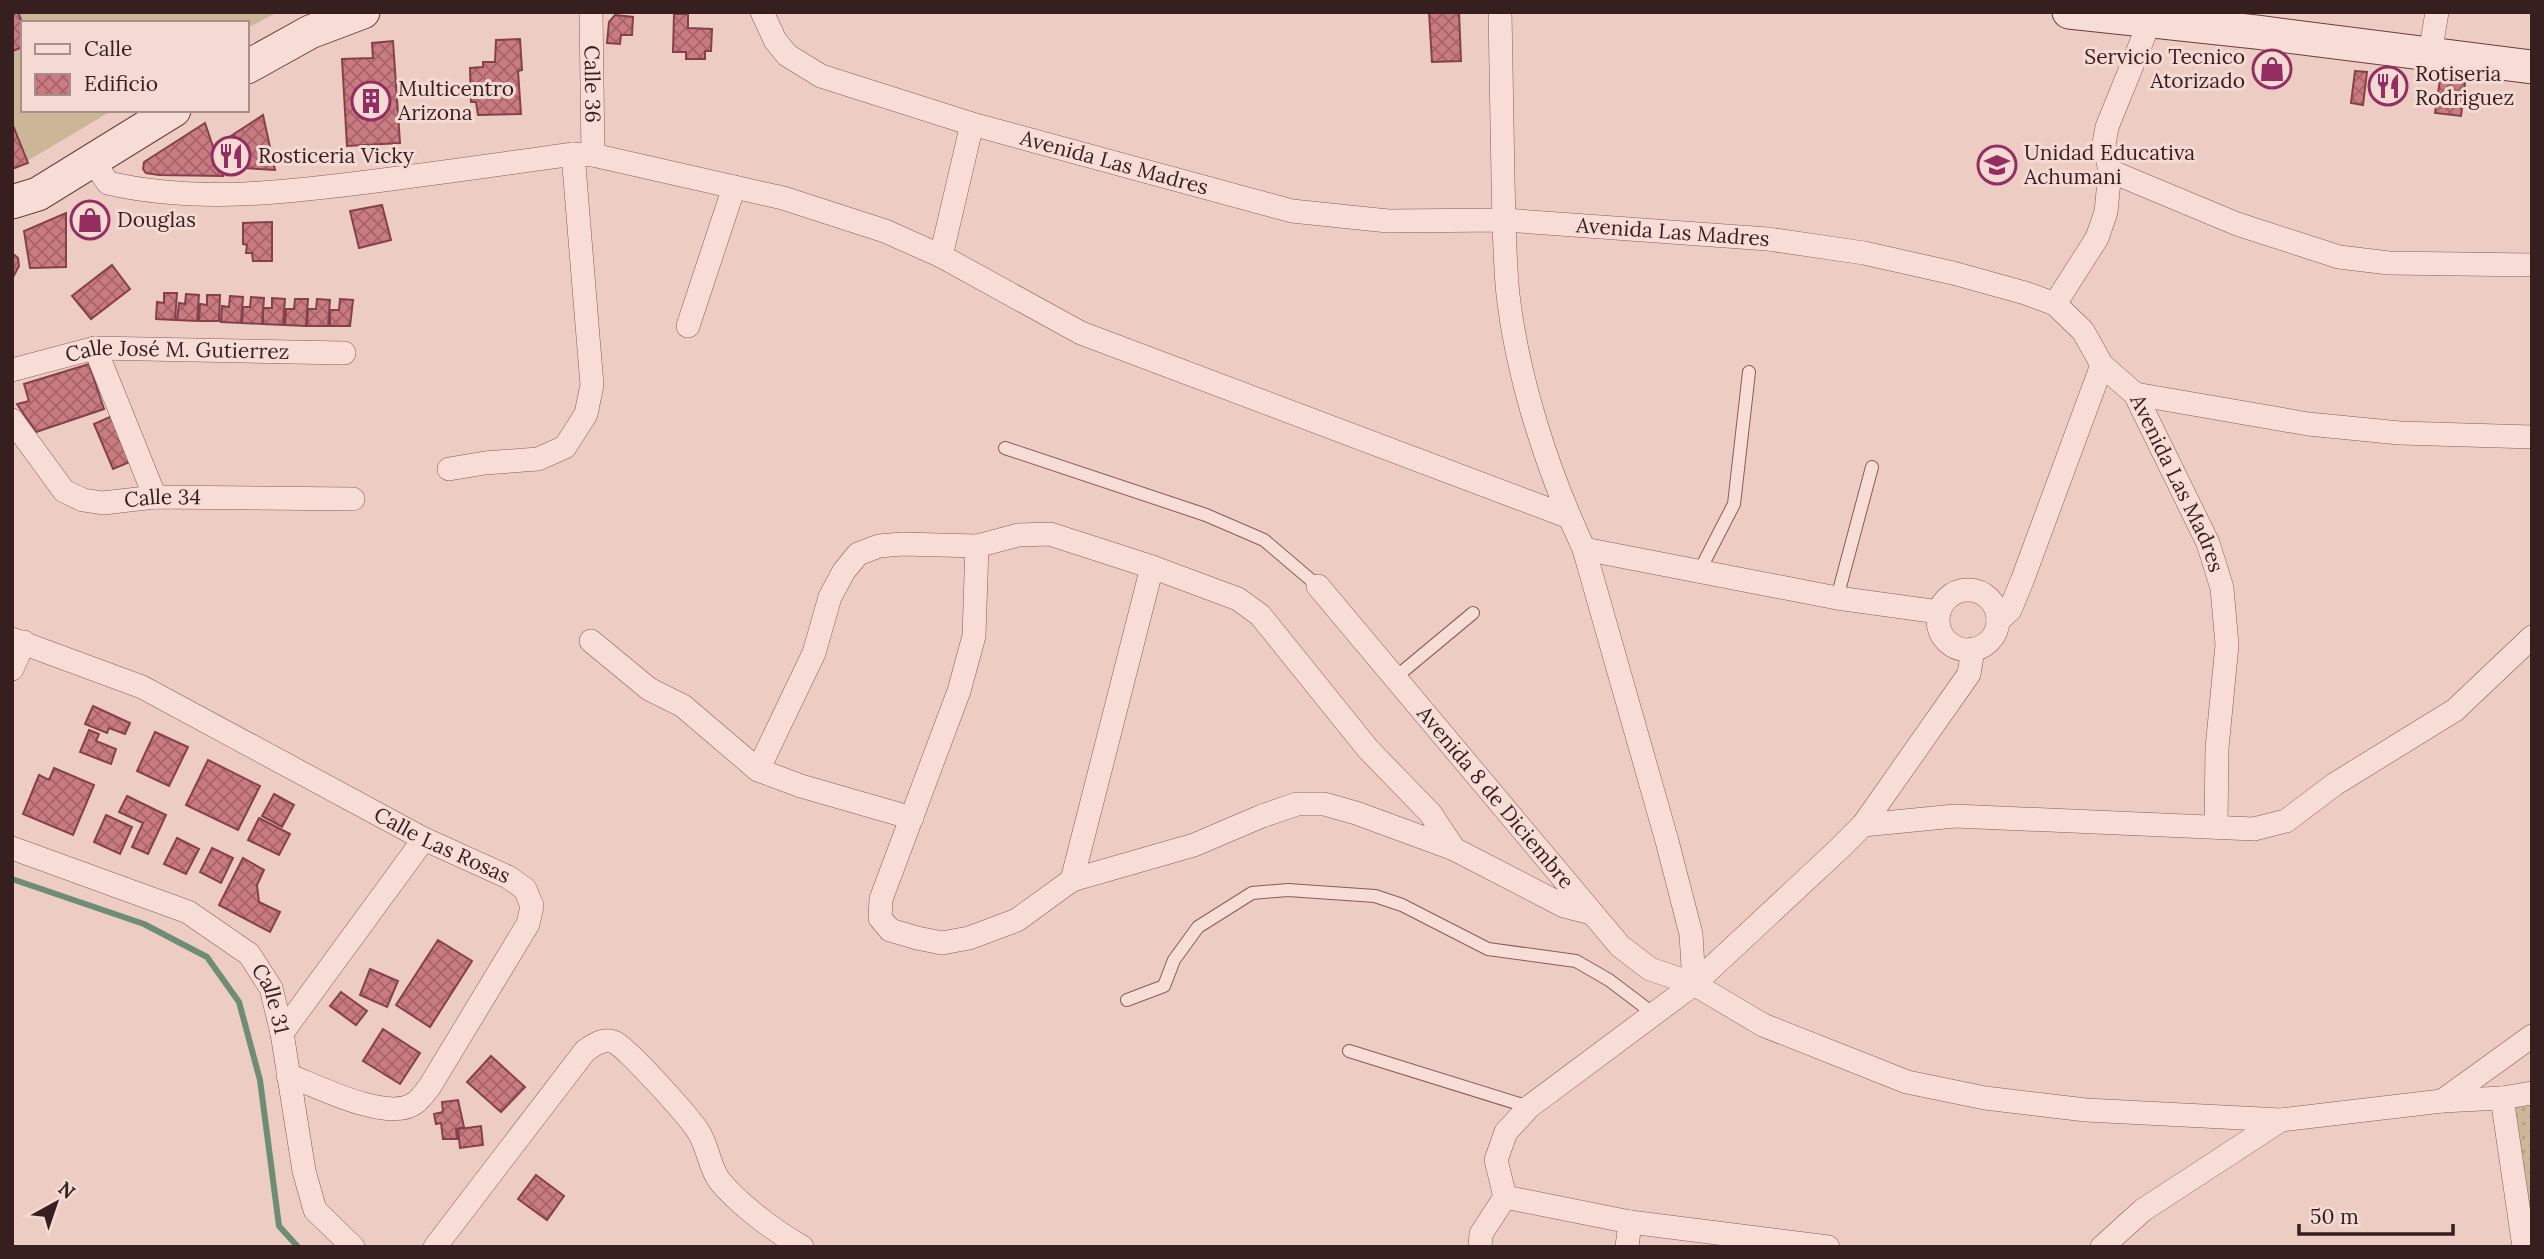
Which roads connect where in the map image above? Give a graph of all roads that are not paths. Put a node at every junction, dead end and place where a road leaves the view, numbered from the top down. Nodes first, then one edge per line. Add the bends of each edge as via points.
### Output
1 (363, 12) edge
2 (591, 12) edge
3 (762, 12) edge
4 (1500, 12) edge
5 (2068, 12) edge
6 (2437, 12) edge
7 (2076, 13) edge
8 (2150, 21) junction
9 (2258, 22) edge
10 (2430, 54) junction
11 (248, 66) edge
12 (2532, 67) edge
13 (171, 112) edge
14 (972, 124) junction
15 (583, 154) junction
16 (93, 161) junction
17 (2110, 171) junction
18 (734, 187) junction
19 (25, 198) edge
20 (12, 214) edge
21 (1504, 220) junction
22 (941, 256) junction
23 (2532, 265) edge
24 (2055, 304) junction
25 (688, 326) dead end
26 (95, 348) junction
27 (344, 353) dead end
28 (2102, 365) junction
29 (12, 370) edge
30 (1749, 372) dead end
31 (2135, 394) junction
32 (14, 428) edge
33 (2532, 437) edge
34 (1005, 448) dead end
35 (1872, 467) dead end
36 (449, 469) dead end
37 (155, 497) junction
38 (353, 499) dead end
39 (1569, 517) junction
40 (976, 546) junction
41 (1584, 550) junction
42 (1152, 567) junction
43 (1700, 570) junction
44 (1318, 586) joint
45 (1837, 598) junction
46 (1939, 612) junction
47 (1473, 613) dead end
48 (1998, 621) junction
49 (2532, 637) edge
50 (18, 641) edge
51 (591, 641) dead end
52 (1973, 649) junction
53 (12, 669) edge
54 (1396, 677) junction
55 (758, 770) junction
56 (912, 818) junction
57 (1863, 825) junction
58 (2216, 827) junction
59 (424, 839) junction
60 (12, 848) edge
61 (1454, 849) junction
62 (1072, 880) junction
63 (1592, 913) junction
64 (1694, 984) junction
65 (1127, 1000) dead end
66 (1654, 1014) junction
67 (282, 1033) junction
68 (2532, 1036) edge
69 (1349, 1051) dead end
70 (288, 1075) junction
71 (2532, 1093) edge
72 (2502, 1098) junction
73 (2442, 1101) junction
74 (1529, 1107) junction
75 (2281, 1120) junction
76 (1505, 1197) junction
77 (1630, 1222) junction
78 (2526, 1229) edge
79 (353, 1247) edge
80 (435, 1247) edge
81 (802, 1247) edge
82 (1479, 1247) edge
83 (1627, 1247) edge
84 (1828, 1247) edge
85 (2102, 1247) edge

1 - 11 main road via 310,32
2 - 15 street, Calle 36
3 - 14 street, Avenida Las Madres via 787,55 821,76
4 - 21 street
5 - 7 main road
6 - 10 street
7 - 8 main road
8 - 9 main road
8 - 17 street via 2107,127 2104,144
9 - 10 main road
10 - 12 main road
13 - 16 main road
14 - 21 street, Avenida Las Madres via 1293,211 1388,221
14 - 22 street
15 - 16 street via 263,195 146,192 107,183
15 - 18 street
15 - 36 street, Calle 36 via 592,386 586,414 565,447 538,459
16 - 19 main road
17 - 23 street via 2237,224 2339,257 2389,263
17 - 24 street via 2106,212 2097,238
18 - 22 street via 885,231
18 - 25 street
19 - 20 street
21 - 24 street, Avenida Las Madres via 1768,239 1850,251 1953,273
21 - 39 street via 1508,294 1518,352
22 - 39 street via 1081,333
24 - 28 street, Avenida Las Madres via 2083,331
26 - 27 street, Calle José M. Gutierrez
26 - 29 street, Calle José M. Gutierrez
26 - 37 street
28 - 31 street, Avenida Las Madres
28 - 48 street via 2022,581 2010,610
30 - 43 lane via 1734,504
31 - 33 street via 2308,424 2400,433
31 - 58 street, Avenida Las Madres via 2208,543 2222,588 2227,645 2217,748
32 - 37 street, Calle 34 via 64,491 103,503
34 - 44 lane via 1206,515 1264,540
35 - 45 lane
37 - 38 street, Calle 34
39 - 41 street
40 - 42 street via 1018,535 1051,534
40 - 55 street via 902,544 858,554 830,597 814,653
40 - 56 street via 974,636 959,691
41 - 43 street
41 - 64 street via 1691,934
42 - 61 street via 1238,599 1260,615 1368,749 1430,813
42 - 62 street
43 - 45 street
44 - 54 street, Avenida 8 de Diciembre
45 - 46 street
46 - 48 street via 1949,596 1976,591 1992,601
46 - 52 street via 1945,639 1953,646
47 - 54 lane
48 - 52 street via 1991,639
49 - 58 street via 2455,710 2335,784 2286,821 2254,829
50 - 53 street
50 - 59 street, Calle Las Rosas via 142,687
51 - 55 street via 649,690 683,706
52 - 57 street via 1969,674
54 - 63 street, Avenida 8 de Diciembre
55 - 56 street
56 - 62 street via 881,900 880,918 890,930 942,943 969,938 1017,920
57 - 58 street via 1955,816
57 - 64 street
59 - 67 street
59 - 70 street, Calle Las Rosas via 525,889 532,905 528,924 415,1104 377,1108
60 - 67 street, Calle 31 via 188,912 216,929 249,954 271,988
61 - 62 street via 1356,813 1324,804 1297,804 1194,845
61 - 63 street via 1564,906
63 - 64 street, Avenida 8 de Diciembre via 1620,946 1650,969
64 - 66 street
64 - 75 street, Avenida 8 de Diciembre via 1762,1025 1907,1082 1984,1098 2087,1110
65 - 66 lane via 1164,986 1174,960 1198,927 1252,893 1288,890 1375,896 1488,949 1576,961
66 - 74 street
67 - 70 street, Calle 31
68 - 73 street
69 - 74 lane
70 - 79 street, Calle 31 via 303,1171 315,1210
71 - 72 street, Avenida 8 de Diciembre
72 - 73 street, Avenida 8 de Diciembre
72 - 78 street
73 - 75 street, Avenida 8 de Diciembre
74 - 76 street via 1506,1132 1496,1160
75 - 85 street via 2143,1210
76 - 77 street
76 - 82 street via 1481,1234
77 - 83 street
77 - 84 street
80 - 81 street via 585,1051 601,1041 615,1042 626,1051 684,1114 699,1132 717,1177 730,1192

